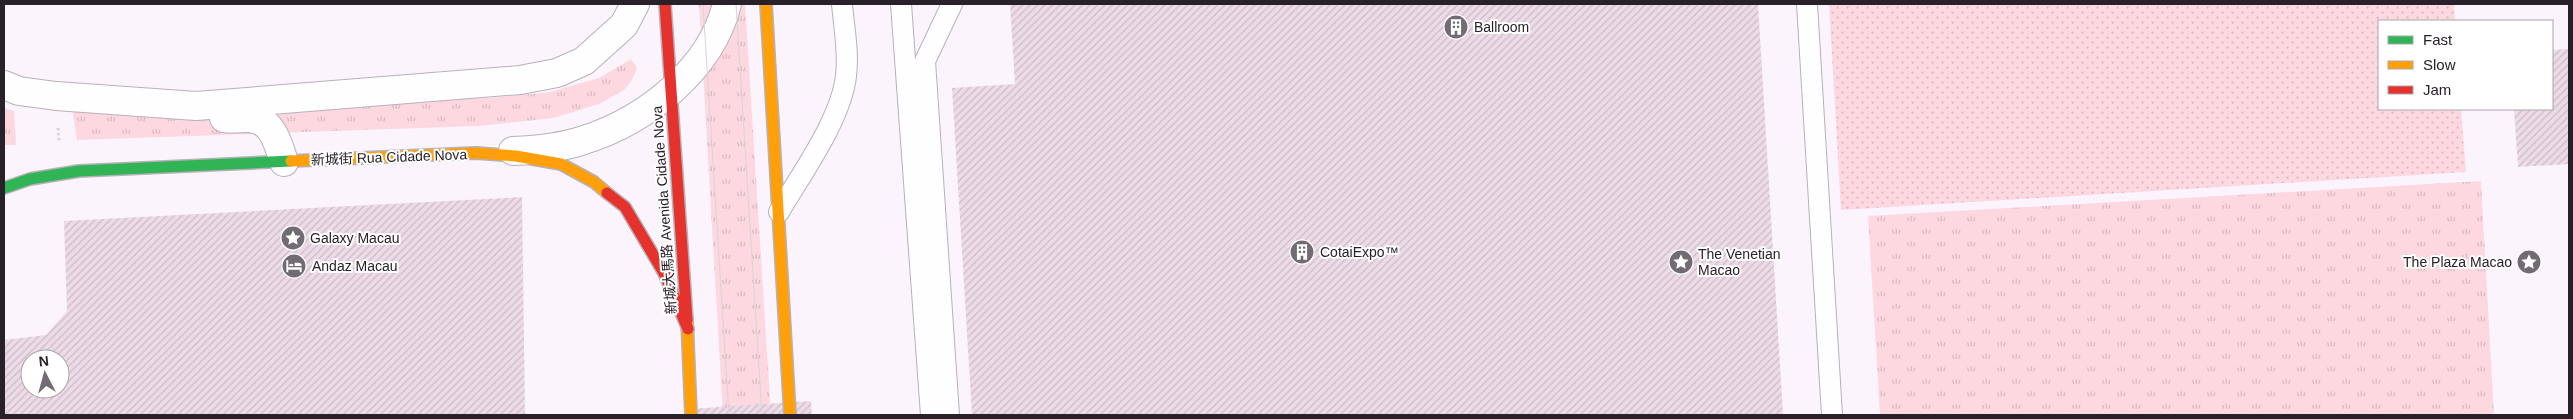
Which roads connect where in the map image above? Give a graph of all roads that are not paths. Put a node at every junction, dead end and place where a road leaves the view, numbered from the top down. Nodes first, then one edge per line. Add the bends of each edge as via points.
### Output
1 (635, 4) edge
2 (665, 4) edge
3 (727, 4) edge
4 (766, 4) edge
5 (842, 4) edge
6 (901, 4) edge
7 (952, 4) edge
8 (1807, 4) edge
9 (4, 85) edge
10 (671, 91) junction
11 (196, 106) junction
12 (476, 153) junction
13 (284, 162) junction
14 (4, 188) edge
15 (779, 212) junction
16 (688, 329) junction
17 (691, 415) edge
18 (790, 415) edge
19 (930, 415) edge
20 (949, 415) edge
21 (1832, 415) edge

1 - 11 street via 624,25 584,61 557,73 520,80
2 - 10 main road, 新城大馬路 Avenida Cidade Nova
3 - 10 street via 711,44
4 - 15 main road
5 - 15 lane via 846,75 843,96 832,122
6 - 19 lane
7 - 20 lane via 924,61
8 - 21 lane
9 - 11 street via 19,91 56,96
10 - 12 street via 651,107 585,140 543,150
10 - 16 main road, 新城大馬路 Avenida Cidade Nova
11 - 13 street via 211,116 260,120 268,125
12 - 13 main road, 新城街 Rua Cidade Nova
12 - 16 main road, 新城街 Rua Cidade Nova via 561,164 594,182 625,208 664,273
13 - 14 main road, 新城街 Rua Cidade Nova via 79,171 30,179
15 - 18 main road
16 - 17 main road, 新城大馬路 Avenida Cidade Nova

